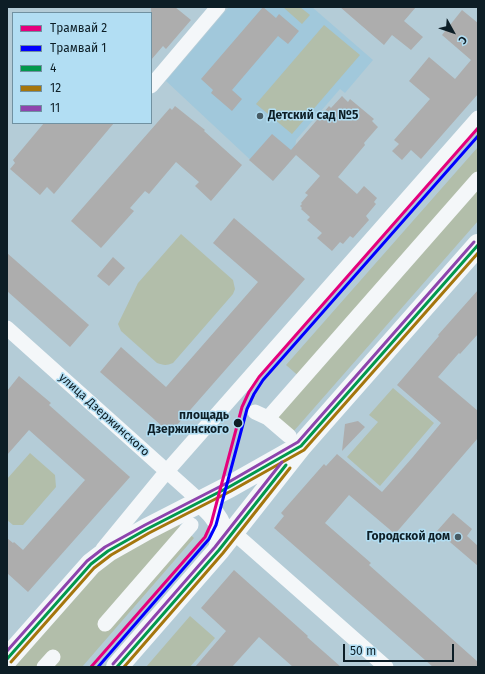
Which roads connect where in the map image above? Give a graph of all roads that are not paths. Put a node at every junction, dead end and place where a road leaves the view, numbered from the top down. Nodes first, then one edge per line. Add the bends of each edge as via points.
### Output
1 (218, 7) edge
2 (152, 85) edge
3 (478, 118) edge
4 (478, 179) edge
5 (478, 245) edge
6 (7, 328) edge
7 (295, 441) junction
8 (167, 471) junction
9 (201, 502) junction
10 (191, 525) dead end
11 (233, 532) junction
12 (219, 550) junction
13 (91, 564) junction
14 (104, 624) dead end
15 (7, 659) edge
16 (117, 667) edge
17 (386, 667) edge

1 - 2 street
3 - 8 street
4 - 7 street via 262,415
5 - 7 main road
6 - 8 street, улица Дзержинского
7 - 9 main road via 229,488
7 - 11 main road
8 - 9 street, улица Дзержинского
8 - 13 street
9 - 12 main road via 220,525 222,534
9 - 13 main road via 128,539
10 - 14 street
11 - 12 main road
11 - 17 street
12 - 16 main road
13 - 15 main road

